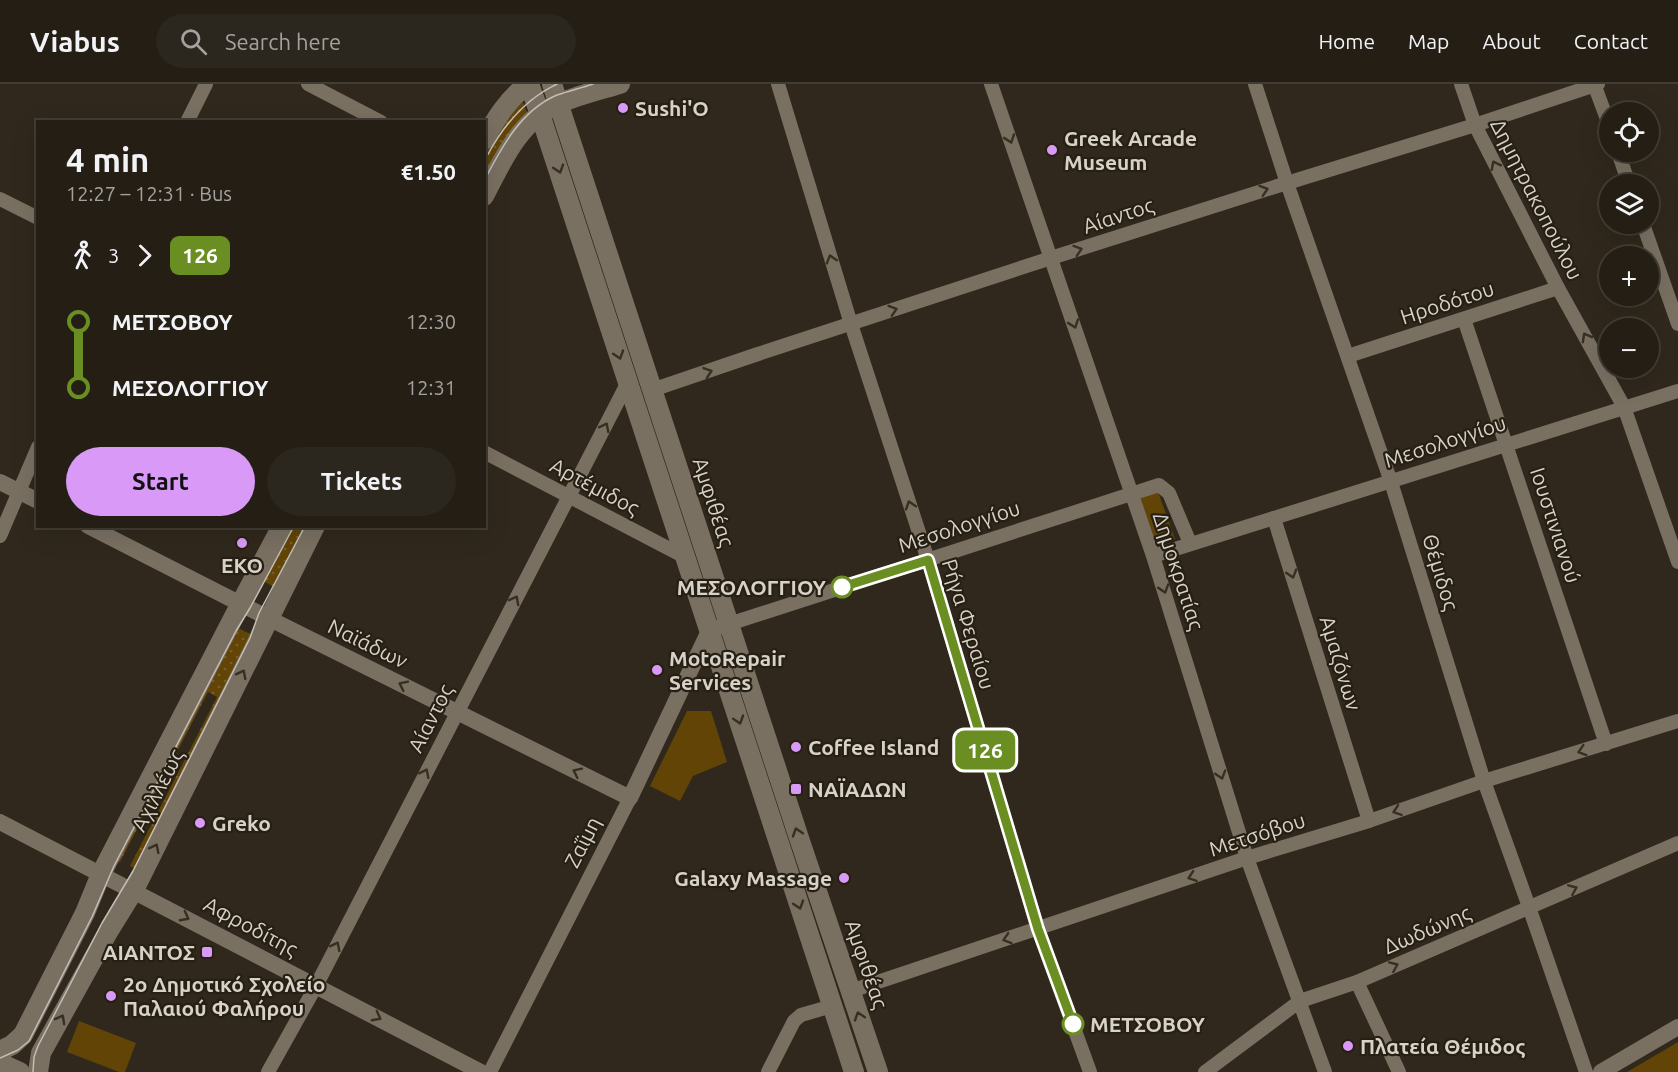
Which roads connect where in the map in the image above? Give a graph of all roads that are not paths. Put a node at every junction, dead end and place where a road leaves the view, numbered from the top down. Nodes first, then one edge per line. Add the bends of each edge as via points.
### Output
1 (206, 84) edge
2 (308, 84) edge
3 (529, 84) edge
4 (552, 84) edge
5 (620, 84) edge
6 (778, 84) edge
7 (992, 84) edge
8 (1255, 84) edge
9 (1461, 84) edge
10 (1596, 84) edge
11 (1602, 102) edge
12 (558, 104) junction
13 (540, 114) junction
14 (188, 120) edge
15 (377, 120) edge
16 (1475, 125) junction
17 (486, 137) edge
18 (1287, 183) junction
19 (486, 192) edge
20 (0, 199) edge
21 (36, 217) edge
22 (1646, 234) edge
23 (1051, 258) junction
24 (1558, 288) junction
25 (1464, 319) junction
26 (851, 324) junction
27 (1678, 324) edge
28 (1348, 356) junction
29 (628, 382) junction
30 (652, 390) junction
31 (1678, 391) edge
32 (1624, 407) junction
33 (1507, 445) junction
34 (36, 452) edge
35 (486, 453) edge
36 (0, 482) edge
37 (1391, 482) junction
38 (18, 492) junction
39 (1132, 494) junction
40 (570, 497) junction
41 (36, 500) edge
42 (1274, 518) junction
43 (92, 528) edge
44 (281, 528) edge
45 (314, 528) edge
46 (0, 536) edge
47 (1190, 543) junction
48 (1153, 556) junction
49 (685, 557) junction
50 (928, 560) junction
51 (1678, 562) edge
52 (241, 603) junction
53 (268, 618) junction
54 (729, 624) junction
55 (710, 631) junction
56 (456, 712) junction
57 (1678, 721) edge
58 (1606, 744) junction
59 (1484, 782) junction
60 (630, 798) junction
61 (1369, 821) junction
62 (0, 822) edge
63 (1678, 843) edge
64 (1247, 858) junction
65 (101, 874) junction
66 (134, 890) junction
67 (1529, 908) junction
68 (1038, 929) junction
69 (1357, 982) junction
70 (316, 986) junction
71 (851, 991) junction
72 (1300, 1001) junction
73 (832, 1006) junction
74 (1678, 1027) edge
75 (0, 1051) edge
76 (0, 1063) edge
77 (20, 1072) edge
78 (38, 1072) edge
79 (268, 1072) edge
80 (481, 1072) edge
81 (490, 1072) edge
82 (768, 1072) edge
83 (854, 1072) edge
84 (878, 1072) edge
85 (1090, 1072) edge
86 (1205, 1072) edge
87 (1325, 1072) edge
88 (1399, 1072) edge
89 (1586, 1072) edge
90 (1601, 1072) edge

1 - 14 street
2 - 15 street
3 - 13 main road
3 - 17 main road via 506,104
4 - 12 main road, Αμφιθέας
5 - 12 main road
26 -> 6 street, Ρήγα Φεραίου
7 -> 23 street, Δημοκρατίας
8 - 18 street, Θέμιδος
9 - 16 street, Δημητρακοπούλου
10 - 11 street
10 - 16 street, Αίαντος
12 - 13 main road
12 - 30 main road, Αμφιθέας
13 - 19 main road via 516,139
13 -> 29 main road
16 - 18 street, Αίαντος
24 -> 16 street, Δημητρακοπούλου
23 -> 18 street, Αίαντος
18 - 28 street, Θέμιδος
20 - 21 street
22 - 27 street
26 -> 23 street, Αίαντος
23 -> 39 street, Δημοκρατίας
24 - 25 street, Ηροδότου
32 -> 24 street, Δημητρακοπούλου
25 - 28 street, Ηροδότου
25 - 33 street, Ιουστινιανού
30 -> 26 street, Αίαντος
50 -> 26 street, Ρήγα Φεραίου
28 - 37 street, Θέμιδος
40 -> 29 street, Αίαντος
29 - 49 main road
30 - 54 main road, Αμφιθέας
31 - 32 street, Μεσολογγίου
32 - 33 street, Μεσολογγίου
32 - 51 street, Δημητρακοπούλου
33 - 37 street, Μεσολογγίου
33 - 58 street, Ιουστινιανού
34 - 38 street
35 - 40 street, Αρτέμιδος
36 - 38 street
37 - 42 street, Μεσολογγίου
37 - 59 street, Θέμιδος
38 - 41 street
38 - 46 street
39 - 47 street, Μεσολογγίου via 1159,485 1169,493
39 - 48 street, Δημοκρατίας
39 - 50 street, Μεσολογγίου
40 - 49 street, Αρτέμιδος
56 -> 40 street, Αίαντος
42 - 47 street, Μεσολογγίου
42 -> 61 street, Αμαζόνων
43 - 52 street, Ναϊάδων
44 - 52 main road, Αχιλλέως
45 - 53 main road, Αχιλλέως
47 - 48 street, Μεσολογγίου
48 -> 64 street, Δημοκρατίας
49 - 55 main road
50 - 54 street, Μεσολογγίου
50 - 68 street, Ρήγα Φεραίου
52 - 53 street, Ναϊάδων
52 - 65 main road, Αχιλλέως
56 -> 53 street, Ναϊάδων
66 -> 53 main road, Αχιλλέως
54 - 55 street, Μεσολογγίου
71 -> 54 main road, Αμφιθέας
55 - 60 street, Ζαΐμη
55 -> 73 main road
60 -> 56 street, Ναϊάδων
70 -> 56 street, Αίαντος
57 - 58 street, Μετσόβου
58 -> 59 street, Μετσόβου
59 -> 61 street, Μετσόβου
59 - 67 street, Θέμιδος
60 - 81 street, Ζαΐμη
61 - 64 street, Μετσόβου
62 - 65 street, Αφροδίτης
67 -> 63 street, Δωδώνης
64 -> 68 street, Μετσόβου
64 - 72 street, Δημοκρατίας
65 - 66 street, Αφροδίτης
65 - 75 main road, Αχιλλέως via 23,1035
66 -> 70 street, Αφροδίτης
78 -> 66 main road, Αχιλλέως via 41,1053
69 -> 67 street, Δωδώνης
67 - 89 street, Θέμιδος
68 -> 71 street, Μετσόβου
68 - 85 street, Ρήγα Φεραίου
69 - 72 street, Δωδώνης
69 - 88 street
70 - 79 street, Αίαντος
70 -> 80 street, Αφροδίτης
84 -> 71 main road, Αμφιθέας
72 - 86 street, Δωδώνης
72 - 87 street, Δημοκρατίας
73 - 82 street via 801,1015 794,1021
73 - 83 main road
74 - 90 street
76 - 77 main road

